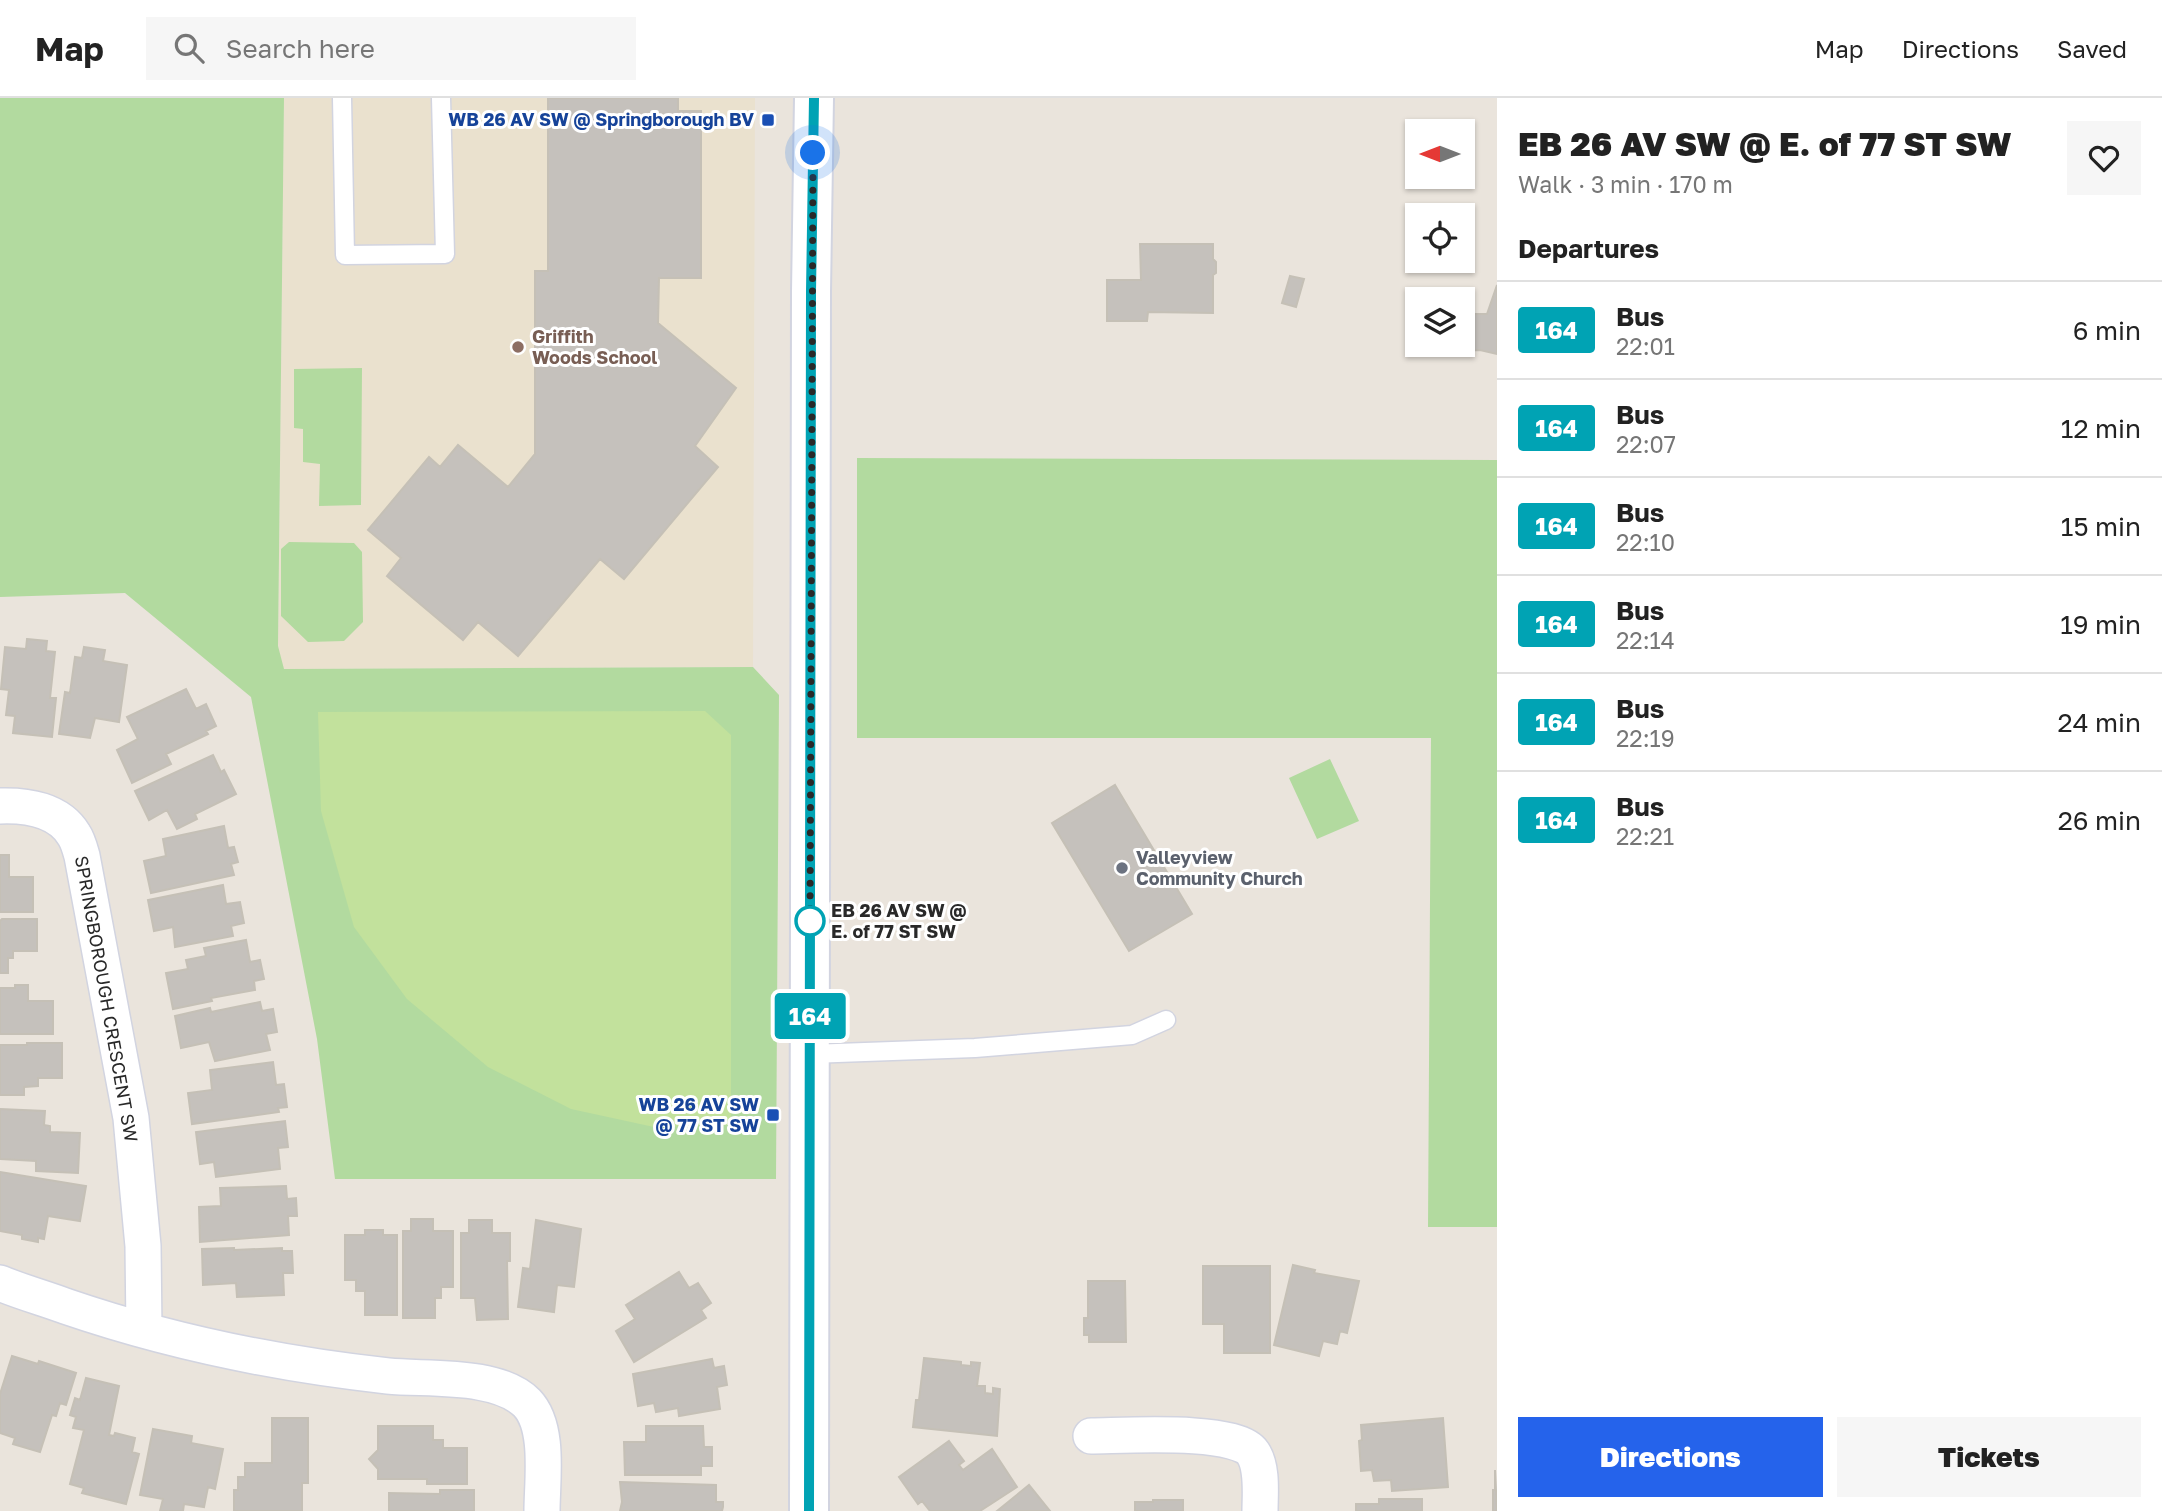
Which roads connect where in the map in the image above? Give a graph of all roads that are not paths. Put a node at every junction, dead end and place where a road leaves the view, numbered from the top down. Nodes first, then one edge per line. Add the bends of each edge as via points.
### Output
1 (342, 98) edge
2 (441, 98) edge
3 (814, 98) edge
4 (0, 806) edge
5 (1166, 1020) dead end
6 (810, 1054) junction
7 (0, 1283) edge
8 (144, 1330) junction
9 (1091, 1436) dead end
10 (542, 1511) edge
11 (809, 1511) edge
12 (1260, 1511) edge

1 - 2 lane via 345,255 445,254
3 - 6 street
4 - 8 street, SPRINGBOROUGH CRESCENT SW via 22,805 50,814 74,834 82,856 131,1118
5 - 6 lane via 1132,1035 975,1048
6 - 11 street
7 - 8 street
8 - 10 street via 285,1362 403,1378 478,1382 510,1391 528,1404 543,1438
9 - 12 street via 1209,1437 1243,1443 1258,1466

